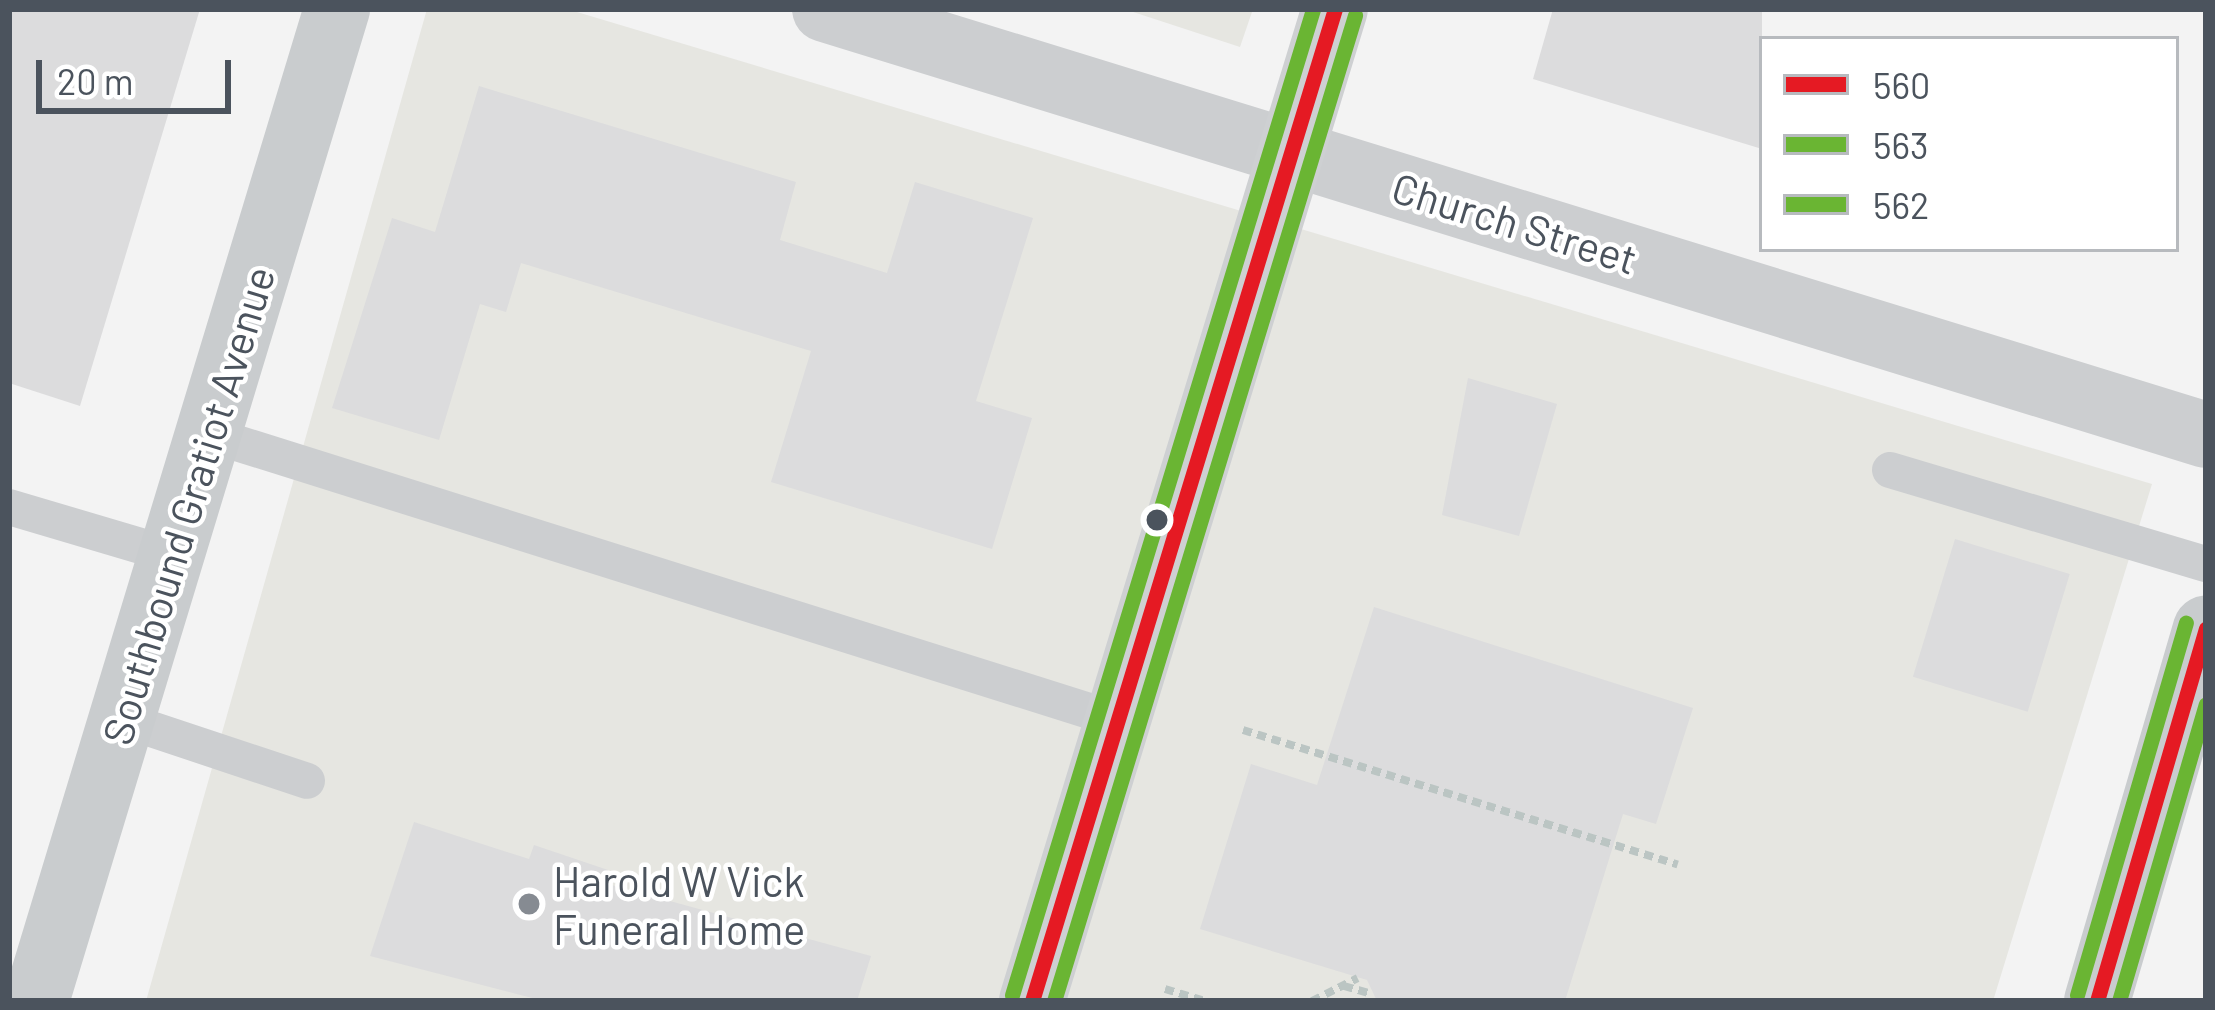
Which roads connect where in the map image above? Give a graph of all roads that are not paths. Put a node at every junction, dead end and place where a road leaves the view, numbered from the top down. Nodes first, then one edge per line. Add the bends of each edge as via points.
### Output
1 (338, 9) edge
2 (825, 9) edge
3 (1335, 9) edge
4 (1290, 153) junction
5 (208, 434) junction
6 (2206, 435) edge
7 (1890, 470) dead end
8 (9, 507) edge
9 (171, 555) junction
10 (2206, 564) edge
11 (2206, 628) edge
12 (121, 719) junction
13 (1118, 720) junction
14 (307, 781) dead end
15 (36, 1001) edge
16 (1032, 1001) edge
17 (2097, 1001) edge

1 - 5 main road, Southbound Gratiot Avenue
2 - 4 street, Church Street
3 - 4 street
4 - 6 street, Church Street
4 - 13 street
5 - 9 main road, Southbound Gratiot Avenue
5 - 13 lane
7 - 10 lane
8 - 9 lane
9 - 12 main road, Southbound Gratiot Avenue
11 - 17 main road
12 - 14 lane
12 - 15 main road, Southbound Gratiot Avenue
13 - 16 street

